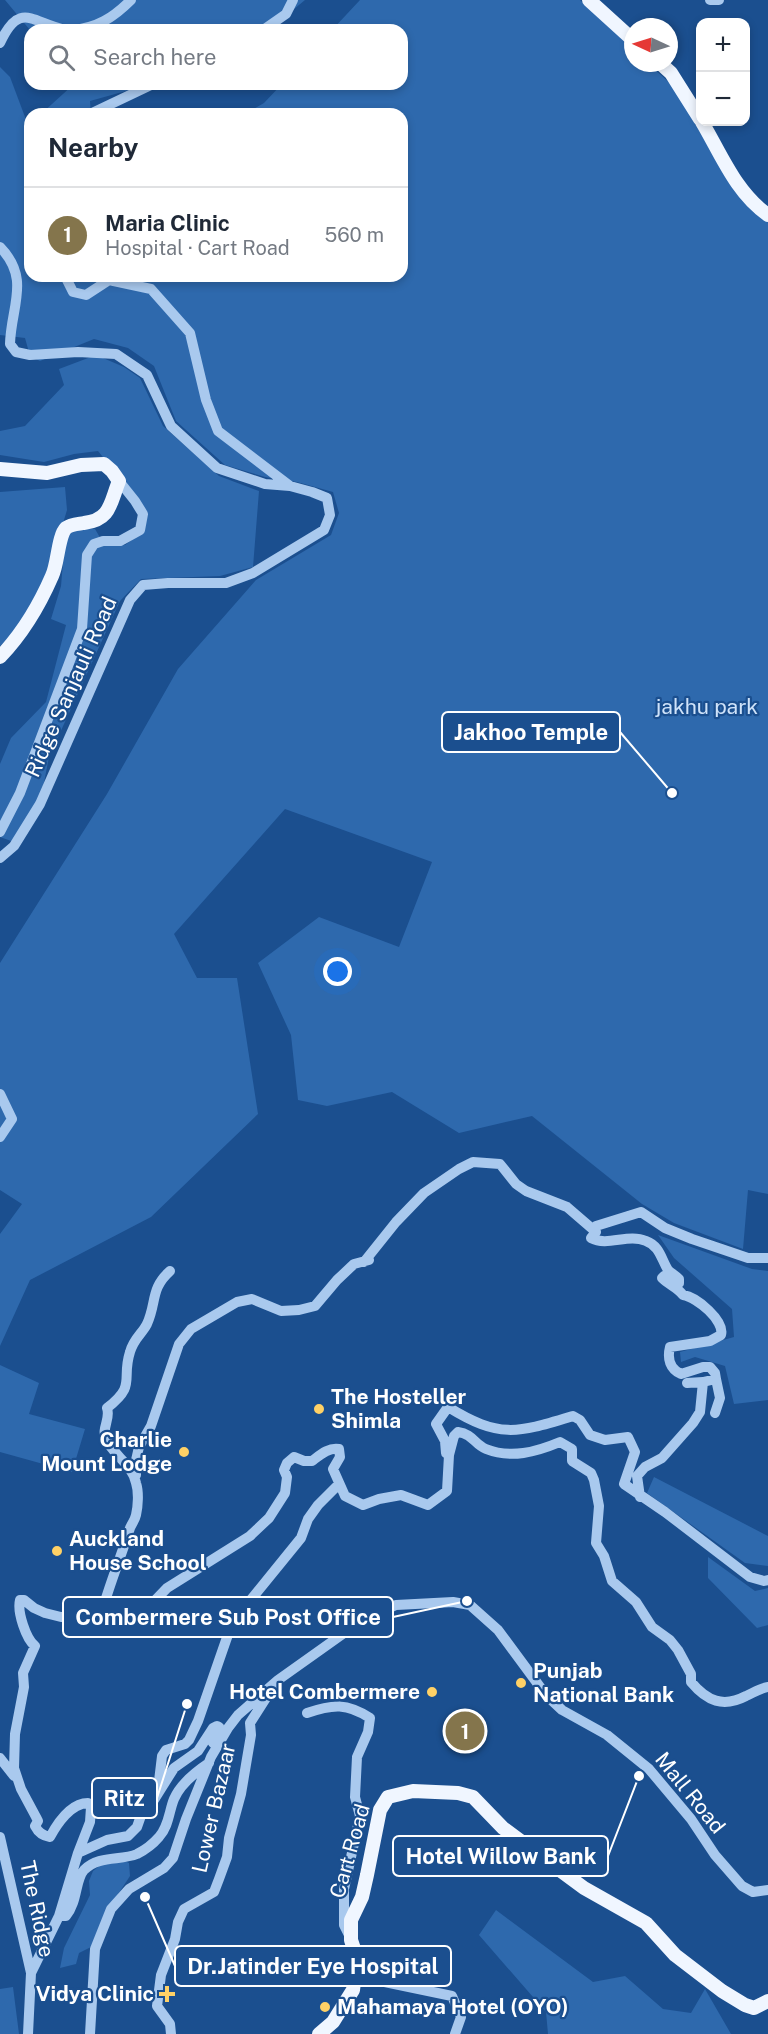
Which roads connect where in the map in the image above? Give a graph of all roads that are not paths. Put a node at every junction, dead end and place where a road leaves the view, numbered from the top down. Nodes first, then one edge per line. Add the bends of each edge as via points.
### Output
1 (131, 0) edge
2 (293, 0) edge
3 (589, 0) edge
4 (710, 0) edge
5 (719, 0) edge
6 (48, 24) edge
7 (101, 24) edge
8 (271, 24) edge
9 (624, 32) edge
10 (0, 43) edge
11 (670, 72) edge
12 (140, 90) edge
13 (103, 108) edge
14 (696, 112) edge
15 (704, 126) edge
16 (768, 215) edge
17 (0, 247) edge
18 (68, 282) edge
19 (106, 282) edge
20 (118, 282) edge
21 (0, 469) edge
22 (119, 481) junction
23 (290, 486) junction
24 (0, 657) edge
25 (0, 831) edge
26 (0, 858) edge
27 (0, 1094) edge
28 (0, 1137) edge
29 (596, 1232) junction
30 (376, 1258) dead end
31 (768, 1258) edge
32 (364, 1262) junction
33 (170, 1271) dead end
34 (716, 1379) junction
35 (703, 1382) junction
36 (687, 1383) dead end
37 (715, 1413) dead end
38 (449, 1455) junction
39 (137, 1484) junction
40 (339, 1484) junction
41 (640, 1497) junction
42 (768, 1581) edge
43 (101, 1615) junction
44 (278, 1680) junction
45 (768, 1687) edge
46 (307, 1713) dead end
47 (0, 1758) edge
48 (208, 1763) junction
49 (16, 1779) junction
50 (137, 1827) junction
51 (0, 1837) edge
52 (78, 1853) junction
53 (768, 1890) edge
54 (59, 1916) junction
55 (351, 1940) junction
56 (31, 1972) junction
57 (356, 1976) junction
58 (768, 2001) edge
59 (28, 2034) edge
60 (90, 2034) edge
61 (171, 2034) edge
62 (319, 2034) edge
63 (455, 2034) edge

1 - 7 street
2 - 8 street via 286,14
3 - 9 main road
4 - 5 street
6 - 10 street via 19,17 9,25
11 - 14 main road
12 - 13 street
15 - 16 main road via 736,182 754,205
17 - 23 street, Ridge Sanjauli Road via 12,261 18,284 10,344 16,352 116,354 147,375 171,426 217,468 265,484
18 - 19 street via 73,292 86,295
20 - 23 street via 151,289 190,333 206,400 218,431
21 - 22 main road via 47,473 104,464
22 - 24 main road via 106,515 64,530 54,573 36,610
22 - 25 street via 143,514 140,530 120,541 94,544 87,555 82,629 20,793
23 - 26 street, Ridge Sanjauli Road via 327,498 330,515 324,530 253,573 226,583 143,585 130,600 40,804 14,846
27 - 28 street via 12,1119
29 - 31 street via 596,1226 641,1212 692,1239 747,1258
29 - 32 street via 567,1207 516,1184 500,1164 473,1162 424,1193
29 - 34 street via 591,1238 598,1241 634,1238 655,1247 679,1283 662,1278 683,1295 699,1301 720,1324 721,1335 717,1338 670,1347 668,1359 681,1374 711,1367
30 - 32 street
32 - 39 street via 346,1271 315,1306 280,1311 252,1299 237,1302 191,1329 179,1344 152,1426 140,1447
33 - 39 street via 159,1281 146,1328 131,1347 127,1384 107,1408 106,1441 130,1468
34 - 35 street
34 - 37 street via 720,1398
35 - 36 street
35 - 41 street via 700,1412 693,1423 662,1458 637,1476
38 - 40 street via 447,1491 428,1505 401,1495 363,1505 345,1496
38 - 41 street via 436,1424 448,1407 504,1431 573,1416 590,1435 605,1440 628,1437 635,1452 624,1484
38 - 45 street via 458,1432 466,1433 486,1449 516,1455 560,1442 572,1449 572,1461 591,1473 594,1480 599,1506 596,1543 612,1581 636,1602 652,1627 673,1644 691,1674 691,1683 714,1701 736,1701
39 - 43 street via 136,1515
40 - 43 street via 333,1469 340,1457 339,1449 333,1448 312,1461 294,1458 284,1470 285,1493 269,1518 250,1536 167,1588 133,1618
40 - 50 street via 318,1505 301,1538 232,1623 198,1721 185,1744 166,1750 162,1756 159,1781 149,1793
41 - 42 street via 750,1577
43 - 49 street via 61,1617 20,1600 24,1631 36,1646 23,1673 15,1734
44 - 48 street, Mall Road via 238,1715
44 - 53 street, Mall Road via 361,1621 396,1605 470,1605 498,1630 538,1685 562,1710 607,1735 649,1768 742,1886 753,1892
44 - 61 street, Lower Bazaar via 250,1723 241,1794 227,1857 214,1892 184,1910 161,1975 157,2006 170,2024
46 - 55 street via 320,1708 354,1707 370,1718 357,1757 355,1797 360,1816 344,1889 344,1925
47 - 49 street
48 - 50 street via 205,1761 217,1726 198,1751 174,1768
48 - 54 street via 179,1789 160,1836 137,1854 92,1863 83,1871 74,1905 66,1916
48 - 60 street, Mall Road via 173,1858 129,1889 111,1909 95,1949
49 - 52 street, The Ridge via 38,1821 35,1826 45,1836 50,1837 76,1806 88,1803 90,1822
50 - 52 street via 128,1836
51 - 56 street, The Ridge
52 - 54 street, The Ridge
54 - 56 street, The Ridge
55 - 57 main road, Cart Road via 357,1958
55 - 58 main road, Cart Road via 351,1920 368,1875 380,1810 388,1797 413,1791 458,1793 473,1797 503,1828 584,1888 646,1923 675,1955 745,2006 754,2008
56 - 59 street, The Ridge
57 - 62 main road, Cart Road via 353,1990 333,2022
57 - 63 street via 452,1996 461,2017

